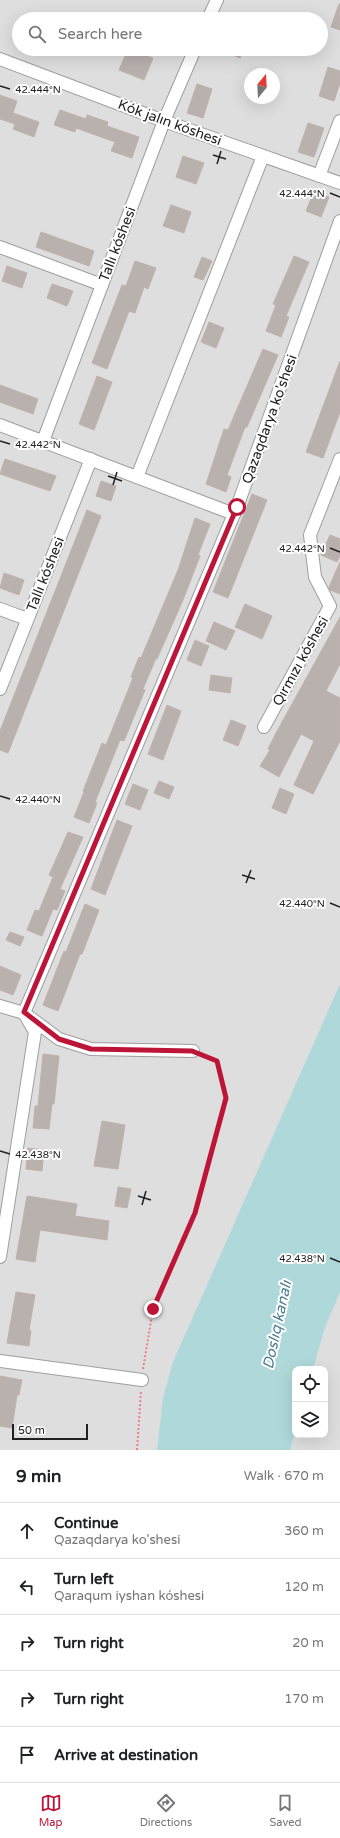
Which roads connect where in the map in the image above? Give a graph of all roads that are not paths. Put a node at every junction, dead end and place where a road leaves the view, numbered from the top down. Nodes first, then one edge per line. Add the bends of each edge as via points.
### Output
1 (217, 0) edge
2 (211, 12) edge
3 (192, 56) edge
4 (0, 59) edge
5 (164, 121) junction
6 (340, 121) edge
7 (263, 156) junction
8 (319, 176) junction
9 (340, 183) edge
10 (340, 221) edge
11 (0, 247) edge
12 (102, 285) junction
13 (0, 425) edge
14 (43, 441) junction
15 (91, 459) junction
16 (340, 459) edge
17 (137, 477) junction
18 (234, 514) junction
19 (0, 609) edge
20 (27, 619) junction
21 (1, 683) edge
22 (264, 727) dead end
23 (0, 1006) edge
24 (24, 1012) junction
25 (192, 1051) road end
26 (0, 1257) edge
27 (0, 1361) edge
28 (142, 1380) road end

1 - 2 street
3 - 5 street, Tallı kóshesi
4 - 5 street, Kók jalın kóshesi
5 - 7 street, Kók jalın kóshesi
5 - 12 street, Tallı kóshesi
6 - 8 street
7 - 8 street, Kók jalın kóshesi
7 - 17 street
8 - 9 street, Kók jalın kóshesi
10 - 18 street, Qazaqdarya ko'shesi
11 - 12 street
12 - 14 street, Tallı kóshesi
13 - 14 street
14 - 15 street
15 - 17 street
15 - 20 street, Tallı kóshesi
16 - 22 street, Qırmızı kóshesi via 310,536 315,577 330,606
17 - 18 street
18 - 24 street, Qazaqdarya ko'shesi
19 - 20 street
20 - 21 street, Tallı kóshesi
23 - 24 street
24 - 25 street via 59,1039 91,1049
24 - 26 street via 35,1032
27 - 28 street

